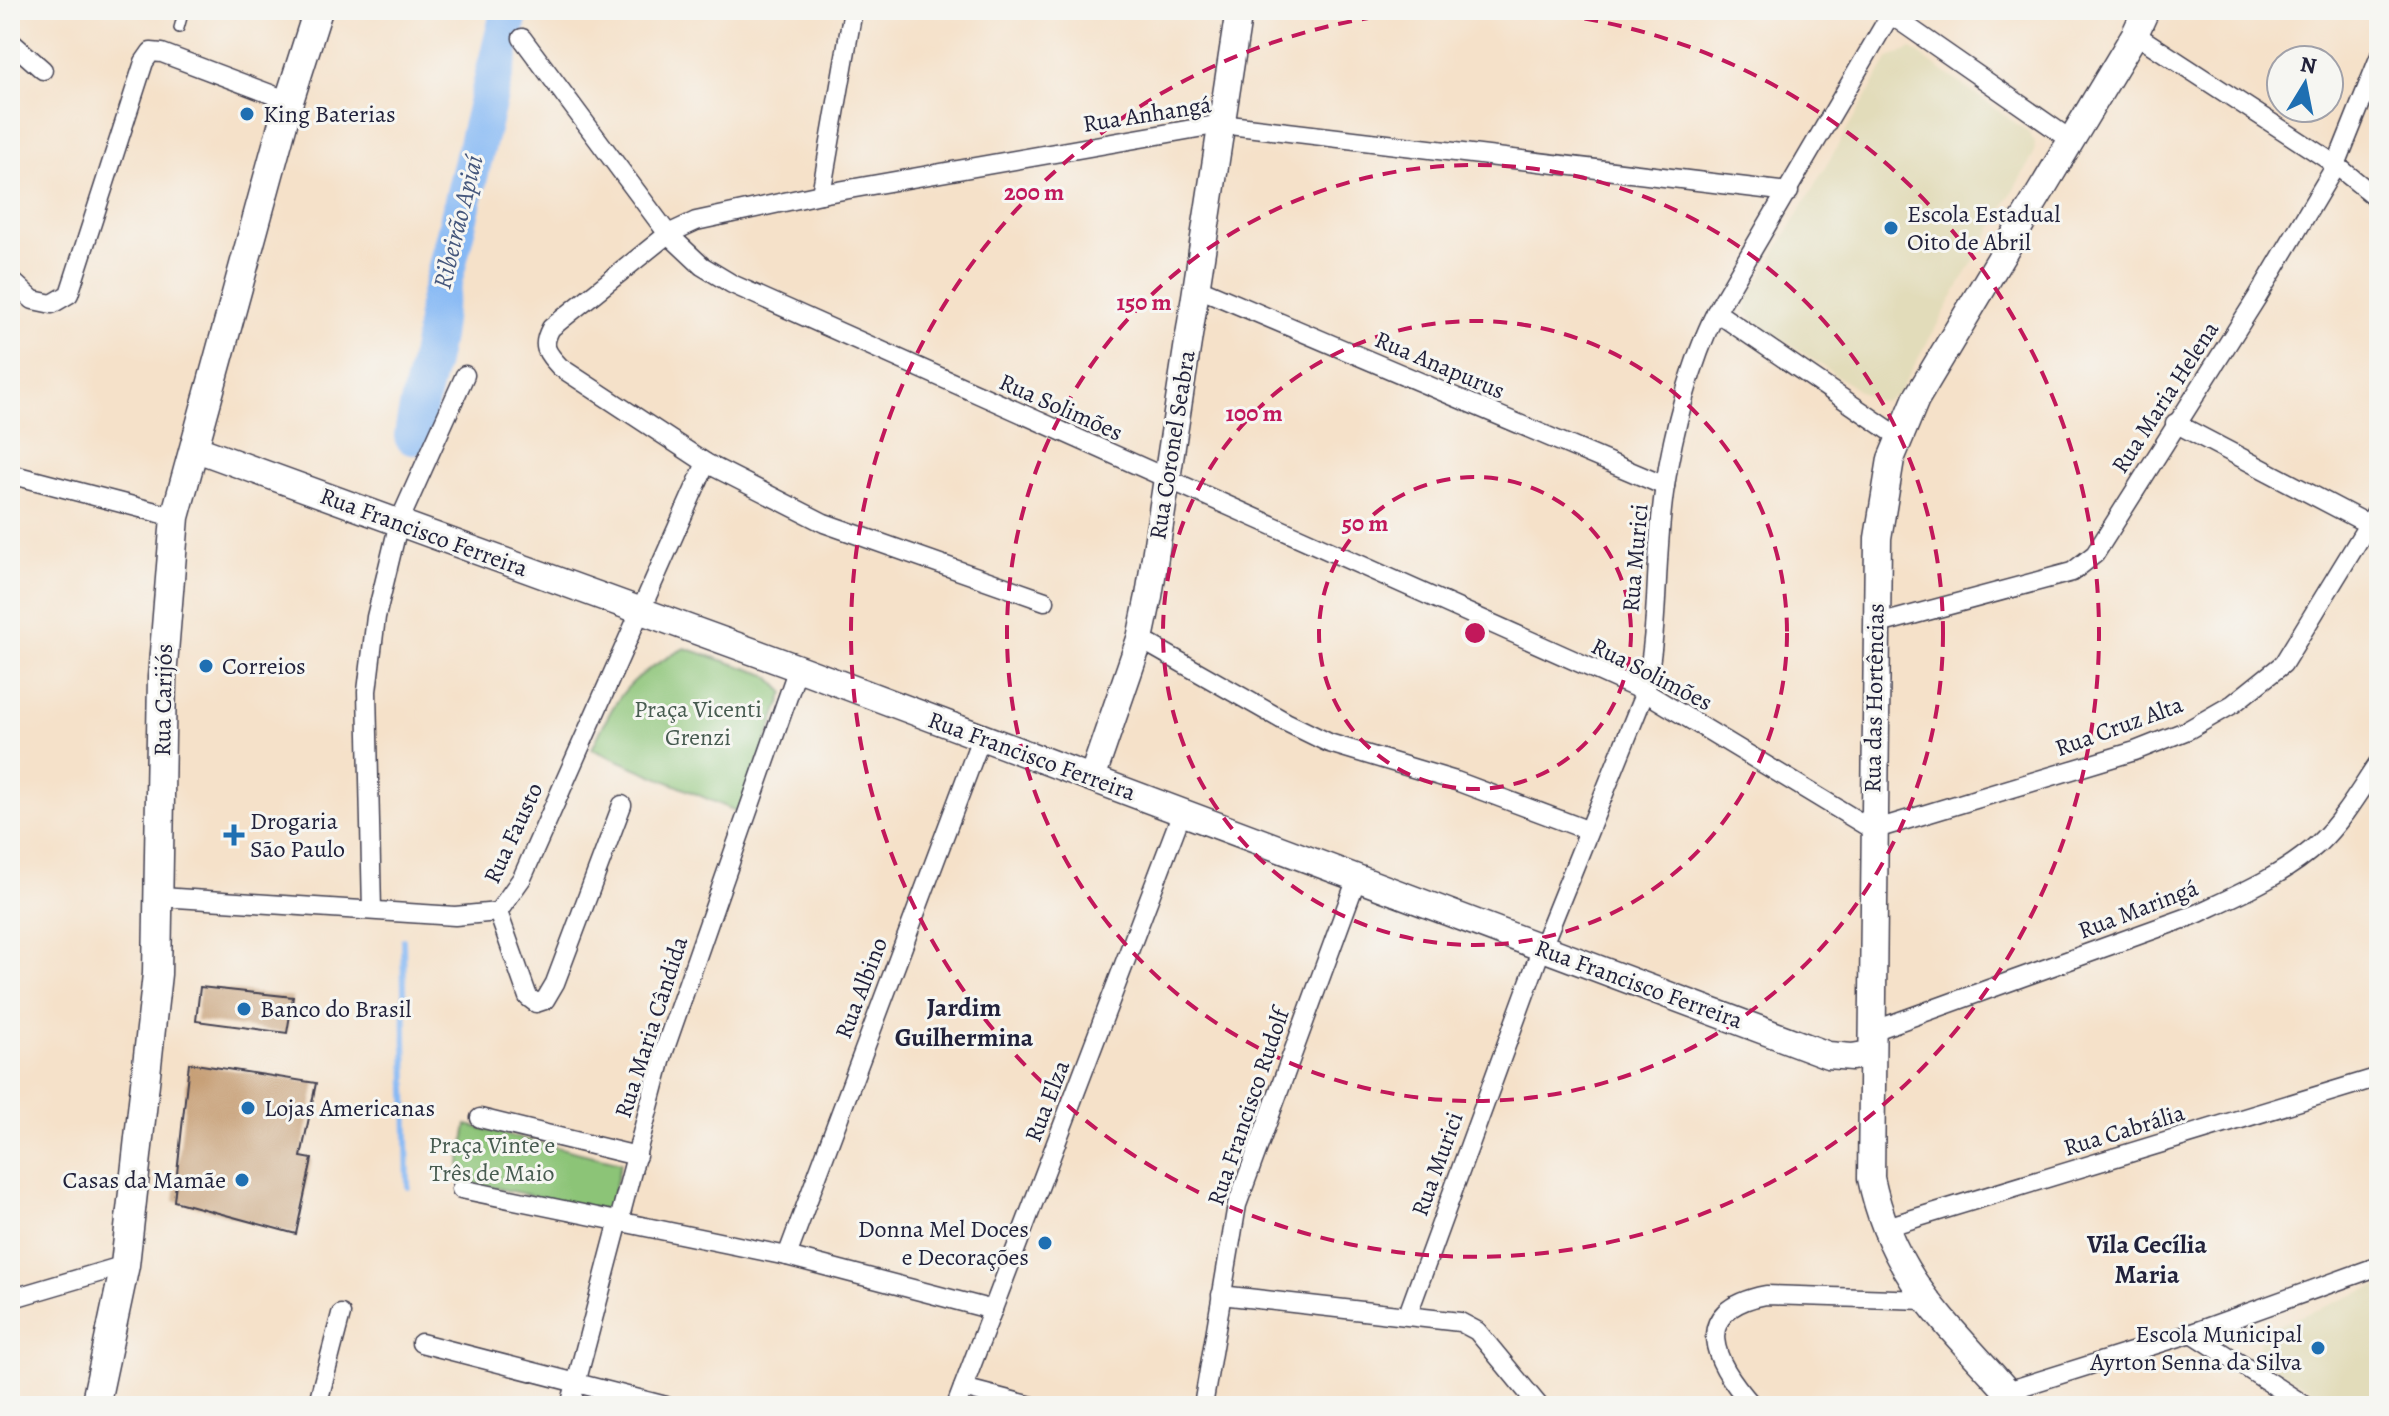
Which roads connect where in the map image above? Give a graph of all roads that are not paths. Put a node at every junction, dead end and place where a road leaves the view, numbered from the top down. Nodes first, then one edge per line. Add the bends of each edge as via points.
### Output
1 (184, 10) edge
2 (318, 10) edge
3 (853, 10) edge
4 (1239, 10) edge
5 (2146, 10) edge
6 (1890, 11) edge
7 (179, 28) dead end
8 (2135, 34) junction
9 (522, 38) dead end
10 (10, 41) edge
11 (2379, 58) edge
12 (43, 70) dead end
13 (289, 101) junction
14 (1221, 124) junction
15 (2071, 140) junction
16 (2336, 165) junction
17 (1789, 192) junction
18 (821, 194) junction
19 (2379, 200) edge
20 (668, 234) junction
21 (10, 279) edge
22 (1196, 287) junction
23 (1716, 312) junction
24 (465, 375) dead end
25 (2175, 423) junction
26 (1899, 437) junction
27 (194, 448) junction
28 (706, 463) junction
29 (10, 474) edge
30 (1167, 481) junction
31 (1665, 486) junction
32 (2379, 507) edge
33 (175, 517) junction
34 (399, 522) junction
35 (2368, 524) junction
36 (1045, 601) dead end
37 (641, 612) junction
38 (1875, 625) junction
39 (1140, 639) junction
40 (798, 668) junction
41 (1645, 692) junction
42 (981, 738) junction
43 (2379, 762) edge
44 (1092, 778) junction
45 (622, 805) dead end
46 (1182, 812) junction
47 (1587, 830) junction
48 (1873, 830) junction
49 (1357, 878) junction
50 (161, 897) junction
51 (372, 910) junction
52 (498, 912) junction
53 (1542, 947) junction
54 (1870, 1043) junction
55 (2379, 1077) edge
56 (480, 1118) dead end
57 (637, 1156) junction
58 (461, 1189) dead end
59 (619, 1219) junction
60 (1883, 1228) junction
61 (787, 1256) junction
62 (125, 1265) junction
63 (2379, 1266) edge
64 (1221, 1295) junction
65 (10, 1299) edge
66 (1925, 1300) junction
67 (993, 1310) junction
68 (341, 1314) dead end
69 (1408, 1314) junction
70 (2192, 1333) junction
71 (421, 1343) dead end
72 (577, 1381) junction
73 (960, 1397) edge
74 (2014, 1399) edge
75 (95, 1406) edge
76 (317, 1406) edge
77 (570, 1406) edge
78 (666, 1406) edge
79 (1032, 1406) edge
80 (1203, 1406) edge
81 (1539, 1406) edge
82 (1753, 1406) edge
83 (2306, 1406) edge

1 - 7 lane
2 - 13 main road, Rua Carijós
3 - 18 street
4 - 14 street, Rua Coronel Seabra
5 - 8 street, Rua das Hortências
6 - 15 street
6 - 17 street, Rua Murici
8 - 15 street, Rua das Hortências
8 - 16 street
9 - 20 street, Rua Solimões
10 - 12 street
11 - 16 street, Rua Maria Helena
13 - 21 street via 151,52 69,294 52,304 33,300
13 - 27 main road, Rua Carijós
14 - 17 street, Rua Anhangá
14 - 18 street, Rua Anhangá
14 - 22 street, Rua Coronel Seabra
15 - 26 street, Rua das Hortências via 1916,399
16 - 19 street
16 - 25 street, Rua Maria Helena
17 - 23 street, Rua Murici
18 - 20 street, Rua Anhangá via 696,221
20 - 28 street, Rua Anhangá via 551,328 544,340 546,352 560,367
20 - 30 street, Rua Solimões via 702,266 732,284
22 - 30 street, Rua Coronel Seabra
22 - 31 street, Rua Anapurus
23 - 26 street
23 - 31 street, Rua Murici via 1697,354
24 - 34 street
25 - 35 street
25 - 38 street, Rua Maria Helena via 2084,566
26 - 38 street, Rua das Hortências via 1878,538
27 - 33 main road, Rua Carijós
27 - 34 street, Rua Francisco Ferreira
28 - 36 street via 824,523
28 - 37 street, Rua Fausto
29 - 33 street
30 - 39 street, Rua Coronel Seabra
30 - 41 street, Rua Solimões
31 - 41 street, Rua Murici
32 - 35 street, Rua Cruz Alta
33 - 50 main road, Rua Carijós via 162,677
34 - 37 street, Rua Francisco Ferreira
34 - 51 street via 376,617 367,691
35 - 48 street, Rua Cruz Alta via 2283,664 2233,704 2135,751
37 - 40 street, Rua Francisco Ferreira
37 - 52 street, Rua Fausto via 522,878
38 - 48 street, Rua das Hortências
39 - 44 street, Rua Coronel Seabra
39 - 47 street via 1329,743 1456,781
40 - 42 street, Rua Francisco Ferreira
40 - 57 street, Rua Maria Cândida via 663,1054
41 - 47 street, Rua Murici
41 - 48 street, Rua Solimões
42 - 44 street, Rua Francisco Ferreira
42 - 61 street, Rua Albino
43 - 54 street, Rua Maringá via 2318,844 2240,894
44 - 46 street, Rua Francisco Ferreira
45 - 52 street via 545,1000 536,1003 528,997
46 - 49 street, Rua Francisco Ferreira
46 - 67 street, Rua Elza
47 - 53 street, Rua Murici
48 - 54 street, Rua das Hortências
49 - 53 street, Rua Francisco Ferreira
49 - 64 street, Rua Francisco Rudolf via 1237,1205
50 - 51 street, Rua Fausto
50 - 62 main road, Rua Carijós
51 - 52 street, Rua Fausto via 455,916
53 - 54 street, Rua Francisco Ferreira via 1828,1055 1852,1057
53 - 69 street, Rua Murici
54 - 60 street, Rua das Hortências via 1868,1153
55 - 60 street, Rua Cabrália
56 - 57 street
57 - 59 street, Rua Maria Cândida
58 - 59 street
59 - 61 street
59 - 72 street, Rua Maria Cândida
60 - 66 street, Rua das Hortências
61 - 67 street
62 - 65 street
62 - 75 main road, Rua Carijós
63 - 70 street
64 - 69 street
64 - 80 street, Rua Francisco Rudolf
66 - 74 street, Rua das Hortências
66 - 82 street via 1766,1295 1741,1299 1724,1312 1715,1343 1718,1360
67 - 73 street, Rua Elza
68 - 76 street
69 - 81 street via 1470,1326
70 - 74 street
70 - 83 street
71 - 72 street
72 - 77 street, Rua Maria Cândida
72 - 78 street
73 - 79 street

